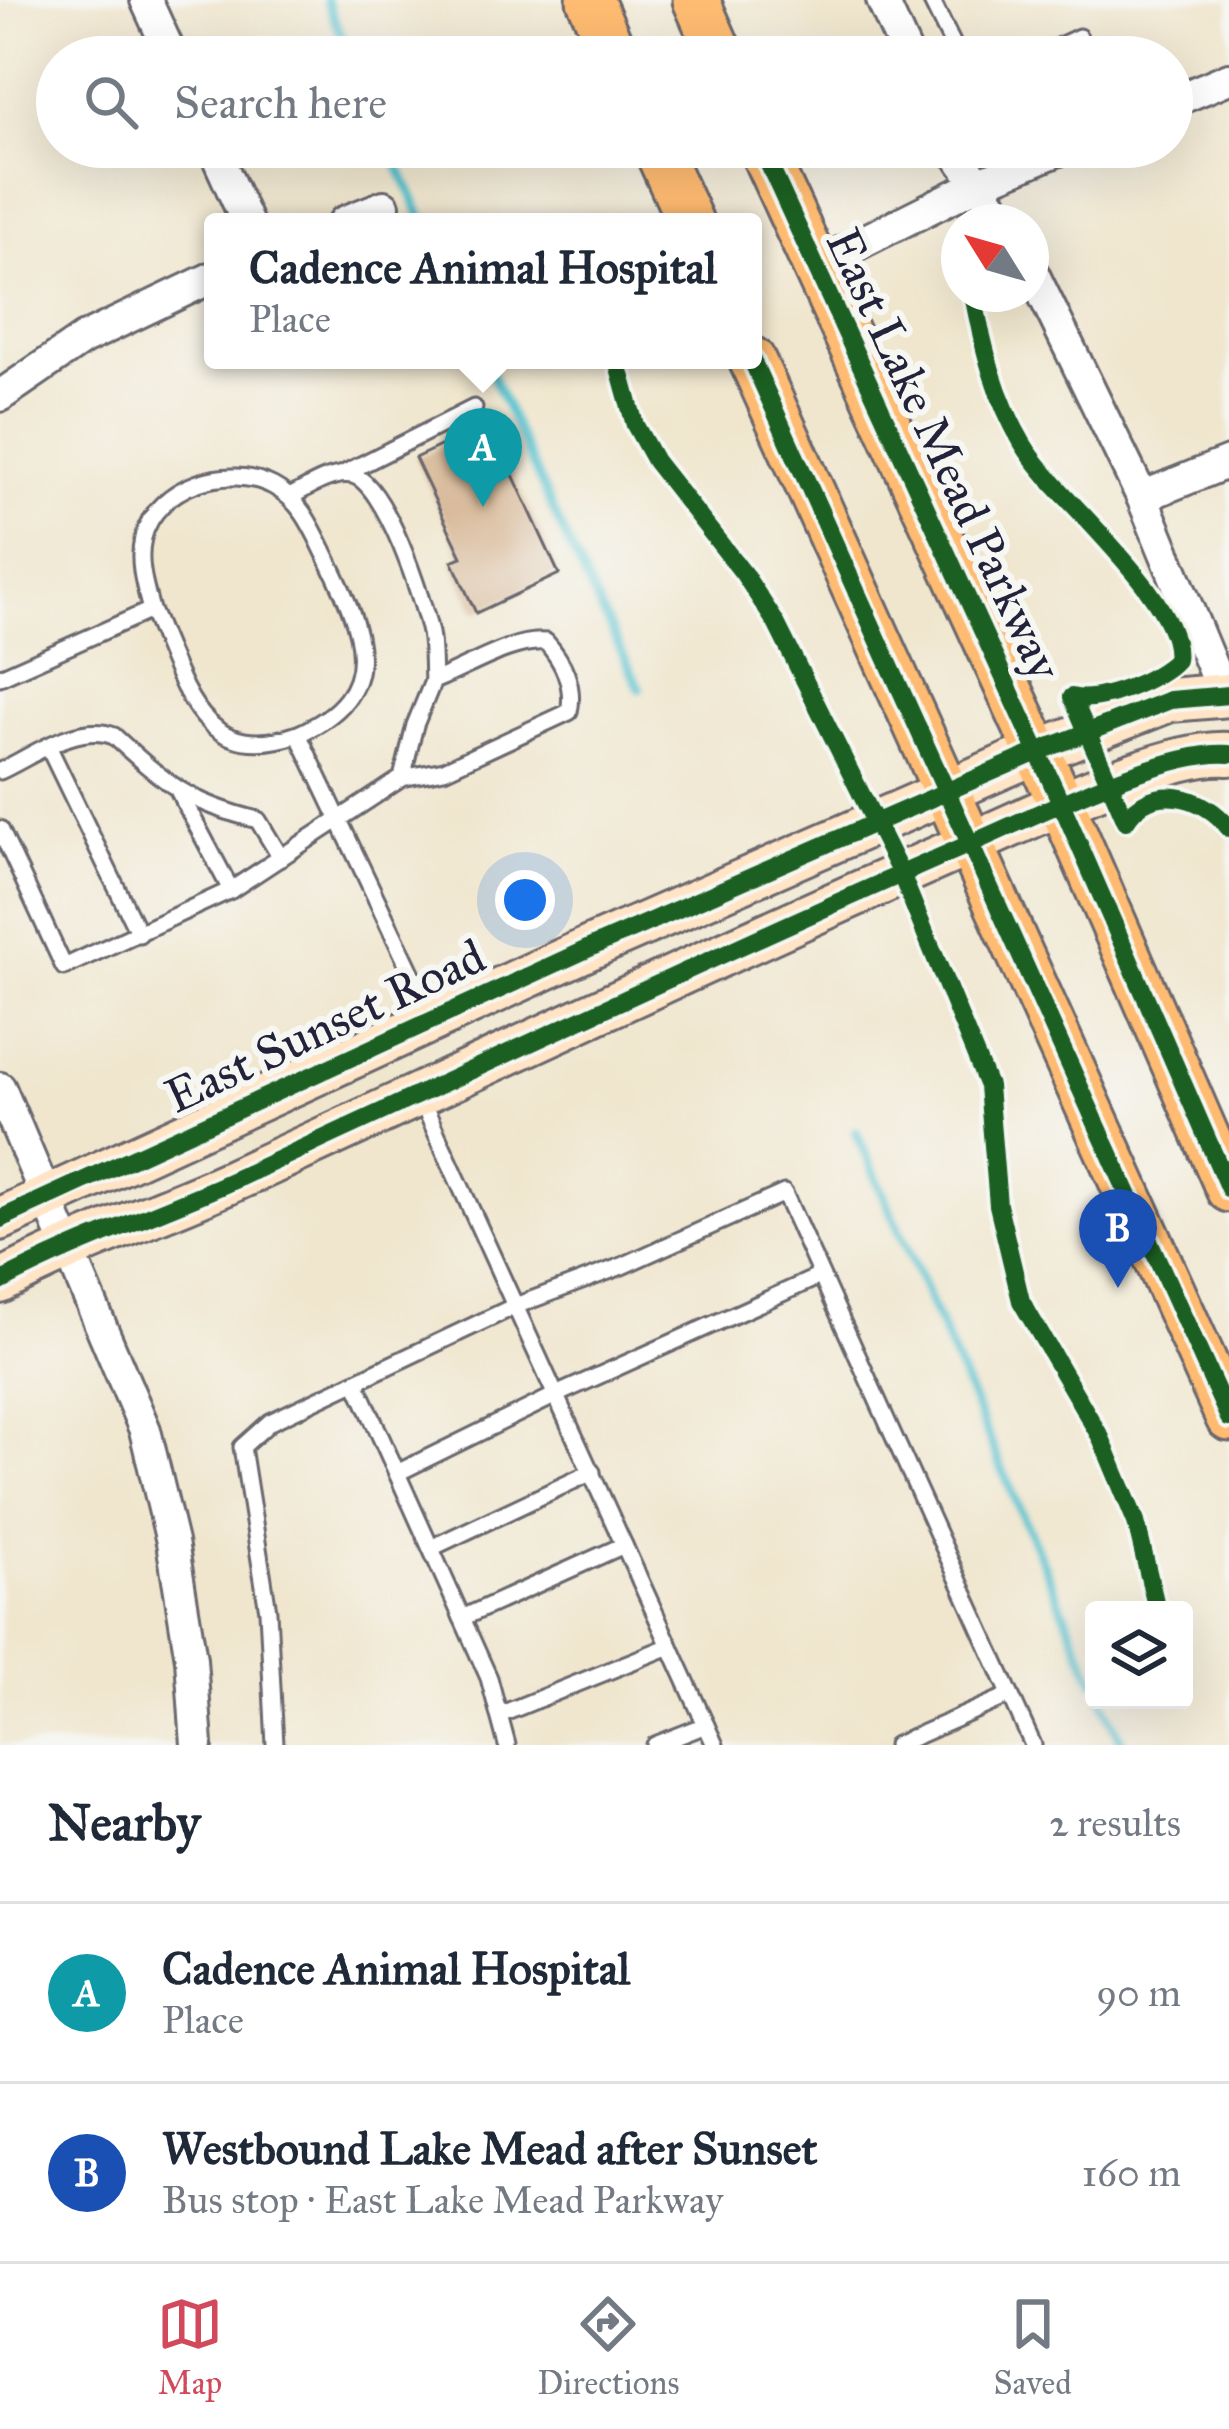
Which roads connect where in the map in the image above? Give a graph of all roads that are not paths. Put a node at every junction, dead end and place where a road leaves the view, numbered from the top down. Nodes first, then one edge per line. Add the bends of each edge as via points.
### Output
1 (146, 0) edge
2 (590, 0) edge
3 (696, 0) edge
4 (882, 0) edge
5 (931, 0) edge
6 (162, 36) edge
7 (606, 36) edge
8 (712, 36) edge
9 (898, 36) edge
10 (949, 36) edge
11 (1229, 78) edge
12 (1193, 93) edge
13 (223, 168) edge
14 (666, 168) edge
15 (770, 168) edge
16 (967, 168) edge
17 (1016, 168) edge
18 (978, 184) junction
19 (992, 204) edge
20 (384, 206) dead end
21 (243, 213) edge
22 (366, 213) edge
23 (686, 213) edge
24 (814, 266) junction
25 (204, 281) edge
26 (1049, 306) edge
27 (756, 369) edge
28 (0, 396) edge
29 (474, 409) dead end
30 (1229, 462) edge
31 (342, 474) junction
32 (290, 497) junction
33 (1142, 497) junction
34 (151, 610) junction
35 (0, 677) edge
36 (434, 681) junction
37 (1226, 694) edge
38 (298, 734) junction
39 (50, 748) junction
40 (1037, 752) junction
41 (1229, 754) edge
42 (0, 771) edge
43 (401, 778) junction
44 (178, 791) junction
45 (948, 792) junction
46 (1062, 805) junction
47 (337, 819) junction
48 (0, 829) edge
49 (971, 844) junction
50 (281, 858) junction
51 (231, 890) junction
52 (139, 934) junction
53 (434, 1019) junction
54 (0, 1088) edge
55 (418, 1092) junction
56 (1229, 1189) edge
57 (47, 1196) junction
58 (0, 1219) edge
59 (70, 1251) junction
60 (820, 1276) junction
61 (0, 1282) edge
62 (515, 1306) junction
63 (356, 1382) junction
64 (558, 1394) junction
65 (1229, 1418) edge
66 (592, 1472) junction
67 (397, 1473) junction
68 (624, 1545) junction
69 (430, 1548) junction
70 (462, 1618) junction
71 (670, 1646) junction
72 (1010, 1695) junction
73 (499, 1715) junction
74 (706, 1726) junction
75 (197, 1745) edge
76 (275, 1745) edge
77 (507, 1745) edge
78 (655, 1745) edge
79 (715, 1745) edge
80 (896, 1745) edge
81 (1033, 1745) edge

1 - 6 street
2 - 7 main road
3 - 8 main road
4 - 9 street
5 - 10 lane
11 - 12 street
13 - 21 street
14 - 23 main road
15 - 24 main road, East Lake Mead Parkway
16 - 18 street
17 - 18 street
18 - 19 street
18 - 24 street
20 - 22 street
24 - 40 main road, East Lake Mead Parkway
25 - 28 street via 83,339
26 - 33 street
27 - 45 main road
29 - 31 lane
30 - 33 street
31 - 32 lane
31 - 36 lane via 372,487 407,561 430,635
32 - 34 lane via 236,474 169,500 143,536
32 - 38 lane via 353,613 363,661 344,704
33 - 37 street
34 - 35 lane
34 - 38 lane via 196,710 213,727 252,744
36 - 43 lane
36 - 43 lane via 515,644 546,642 569,682 569,712 444,770
37 - 40 main road, East Sunset Road via 1170,700
38 - 47 lane
39 - 42 lane
39 - 44 lane via 81,732 104,732
39 - 52 lane
40 - 45 main road, East Sunset Road
40 - 46 main road, East Lake Mead Parkway
41 - 46 main road, East Sunset Road via 1173,763
43 - 47 lane
44 - 50 lane via 258,820
44 - 51 lane
45 - 49 main road
45 - 53 main road, East Sunset Road
46 - 49 main road, East Sunset Road
46 - 56 main road, East Lake Mead Parkway
47 - 50 lane
47 - 53 lane
48 - 52 lane via 64,967
49 - 55 main road, East Sunset Road
49 - 65 main road
50 - 51 lane
51 - 52 lane
53 - 57 main road, East Sunset Road
54 - 57 street
55 - 59 main road, East Sunset Road
55 - 62 lane
57 - 58 main road, East Sunset Road
57 - 59 street
59 - 61 main road, East Sunset Road
59 - 75 street via 146,1430 191,1658
60 - 62 lane via 784,1192
60 - 64 lane
60 - 72 lane
62 - 63 lane
62 - 64 lane
63 - 67 lane
63 - 76 lane via 270,1422 242,1447 268,1611
64 - 66 lane
64 - 67 lane
66 - 68 lane
66 - 69 lane
67 - 69 lane
68 - 70 lane
68 - 71 lane
69 - 70 lane
70 - 73 lane
71 - 73 lane
71 - 74 lane
72 - 80 lane
72 - 81 lane
73 - 77 lane
74 - 78 lane
74 - 79 lane

